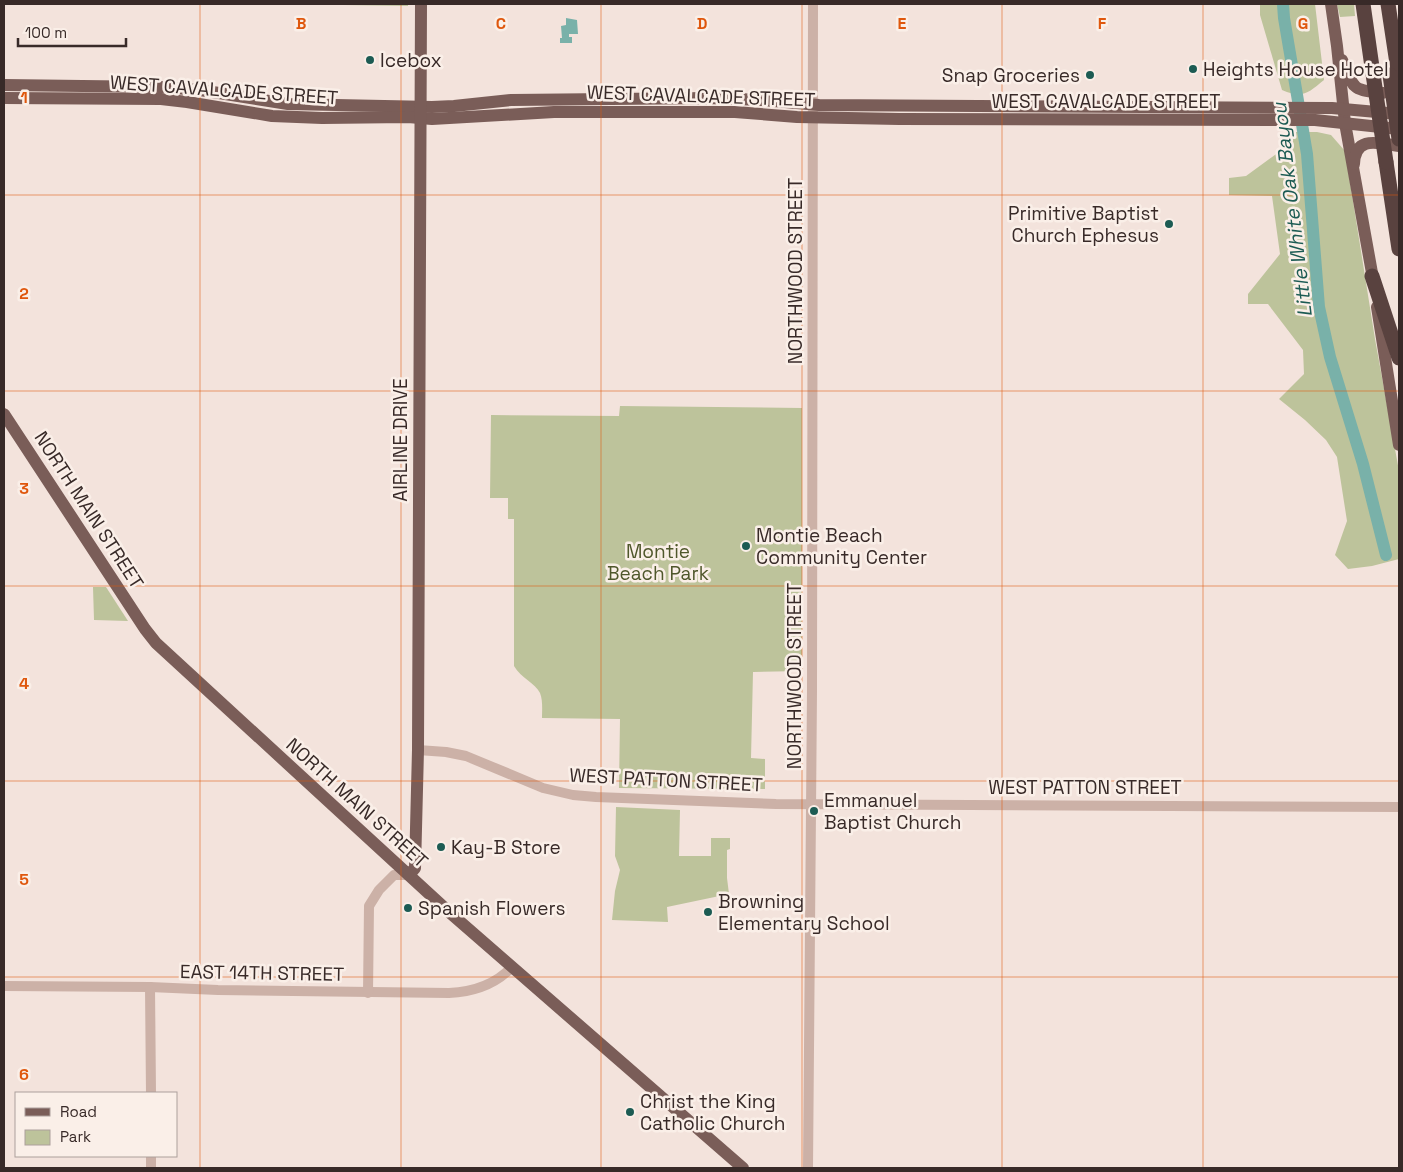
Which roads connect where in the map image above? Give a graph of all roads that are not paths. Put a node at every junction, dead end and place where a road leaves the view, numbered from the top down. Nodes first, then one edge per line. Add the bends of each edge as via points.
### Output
1 (421, 4) edge
2 (813, 4) edge
3 (1330, 4) edge
4 (1363, 4) edge
5 (1379, 4) edge
6 (1388, 4) edge
7 (1337, 46) junction
8 (1394, 76) edge
9 (4, 85) edge
10 (1399, 95) edge
11 (4, 98) edge
12 (711, 98) junction
13 (288, 104) junction
14 (606, 105) junction
15 (1242, 107) junction
16 (1343, 108) junction
17 (813, 111) junction
18 (420, 112) junction
19 (711, 112) junction
20 (1315, 114) junction
21 (1399, 114) edge
22 (287, 117) junction
23 (1243, 121) junction
24 (1345, 123) junction
25 (1399, 129) edge
26 (1399, 139) edge
27 (1399, 146) edge
28 (1354, 168) junction
29 (1399, 249) edge
30 (1372, 276) junction
31 (1399, 358) edge
32 (4, 414) edge
33 (1399, 445) edge
34 (418, 750) junction
35 (811, 804) junction
36 (1399, 807) edge
37 (409, 875) junction
38 (512, 967) junction
39 (4, 986) edge
40 (150, 987) junction
41 (368, 993) junction
42 (151, 1092) edge
43 (743, 1168) edge
44 (808, 1168) edge

1 - 18 main road, AIRLINE DRIVE
2 - 17 street, NORTHWOOD STREET
3 - 7 main road
4 - 29 highway, bridge
5 - 8 highway
6 - 8 highway
7 - 10 main road via 1355,88 1363,92
7 - 16 main road
8 - 26 highway, bridge
9 - 13 main road, WEST CAVALCADE STREET via 173,87
11 - 22 main road, WEST CAVALCADE STREET via 161,99
12 - 14 main road, WEST CAVALCADE STREET via 650,98
12 - 17 main road, WEST CAVALCADE STREET via 762,100
12 - 19 main road
13 - 18 main road, WEST CAVALCADE STREET
13 - 22 main road
14 - 18 main road, WEST CAVALCADE STREET via 511,100
14 - 18 main road, WEST CAVALCADE STREET via 470,118
14 - 19 main road, WEST CAVALCADE STREET
15 - 17 main road, WEST CAVALCADE STREET
15 - 20 main road, WEST CAVALCADE STREET via 1280,107
15 - 23 main road
16 - 20 main road, WEST CAVALCADE STREET
16 - 21 main road, WEST CAVALCADE STREET
16 - 24 main road
17 - 19 main road, WEST CAVALCADE STREET
17 - 23 main road, WEST CAVALCADE STREET
17 - 35 street, NORTHWOOD STREET
18 - 22 main road, WEST CAVALCADE STREET
18 - 34 main road, AIRLINE DRIVE
20 - 23 main road, WEST CAVALCADE STREET via 1280,120
20 - 24 main road, WEST CAVALCADE STREET
24 - 25 main road, WEST CAVALCADE STREET
24 - 28 main road
27 - 28 main road via 1364,144 1354,156
28 - 30 main road
30 - 31 highway
30 - 33 main road
32 - 37 main road, NORTH MAIN STREET via 156,643
34 - 35 street, WEST PATTON STREET via 466,756 544,788 573,795
34 - 37 main road, AIRLINE DRIVE via 415,868
35 - 36 street, WEST PATTON STREET
35 - 44 street, NORTHWOOD STREET
37 - 38 main road, NORTH MAIN STREET
37 - 41 street via 394,875 369,906
38 - 41 street, EAST 14TH STREET via 495,981 470,991 449,994
38 - 43 main road, NORTH MAIN STREET
39 - 40 street, EAST 14TH STREET
40 - 41 street, EAST 14TH STREET
40 - 42 street

